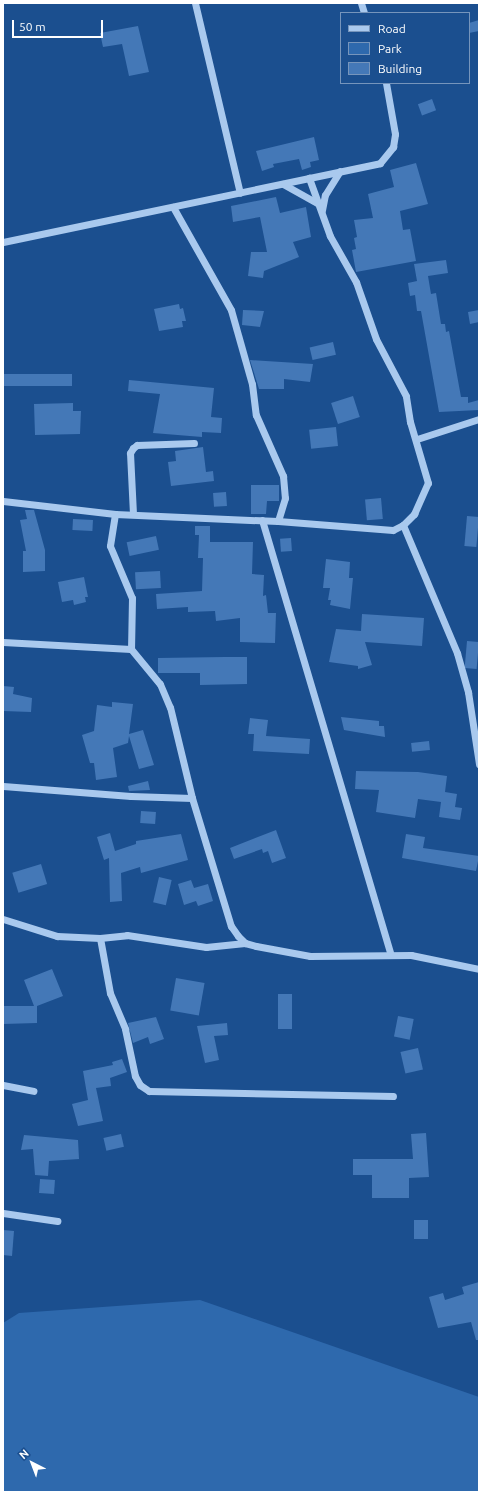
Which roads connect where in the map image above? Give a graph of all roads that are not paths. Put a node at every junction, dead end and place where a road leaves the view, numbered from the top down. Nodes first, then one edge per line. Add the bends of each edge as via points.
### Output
1 (195, 3) edge
2 (386, 84) edge
3 (340, 172) junction
4 (309, 178) junction
5 (283, 184) junction
6 (240, 193) junction
7 (173, 207) junction
8 (320, 207) junction
9 (3, 242) edge
10 (479, 419) edge
11 (417, 439) junction
12 (194, 443) dead end
13 (3, 501) edge
14 (116, 514) junction
15 (133, 514) junction
16 (262, 520) junction
17 (278, 521) junction
18 (403, 525) junction
19 (3, 642) edge
20 (131, 649) junction
21 (479, 764) edge
22 (3, 786) edge
23 (192, 798) junction
24 (3, 919) edge
25 (100, 938) junction
26 (245, 943) junction
27 (390, 954) junction
28 (479, 969) edge
29 (3, 1085) edge
30 (33, 1092) dead end
31 (393, 1096) dead end
32 (3, 1213) edge
33 (57, 1221) dead end

1 - 6 street
2 - 3 street via 395,134 393,147 380,163
3 - 4 street
3 - 8 street
4 - 5 street
4 - 8 street
5 - 6 street
5 - 8 street
6 - 7 street
7 - 9 street
7 - 17 street via 231,310 252,384 256,415 283,476 285,498
8 - 11 street via 330,236 356,282 376,339 406,396 410,422
10 - 11 street
11 - 18 street via 428,483 414,514
12 - 15 street via 137,445 133,448 130,453
13 - 14 street
14 - 15 street
14 - 20 street via 110,546 132,598
15 - 16 street
16 - 17 street
16 - 27 street
17 - 18 street via 393,530
18 - 21 street via 457,653 468,692
19 - 20 street
20 - 23 street via 160,684 170,707
22 - 23 street
23 - 26 street via 231,926
24 - 25 street via 46,934
25 - 26 street via 127,935 206,947
25 - 31 street via 110,993 125,1029 135,1076 140,1085 148,1091
26 - 27 street via 310,956
27 - 28 street via 411,955
29 - 30 street
32 - 33 street

